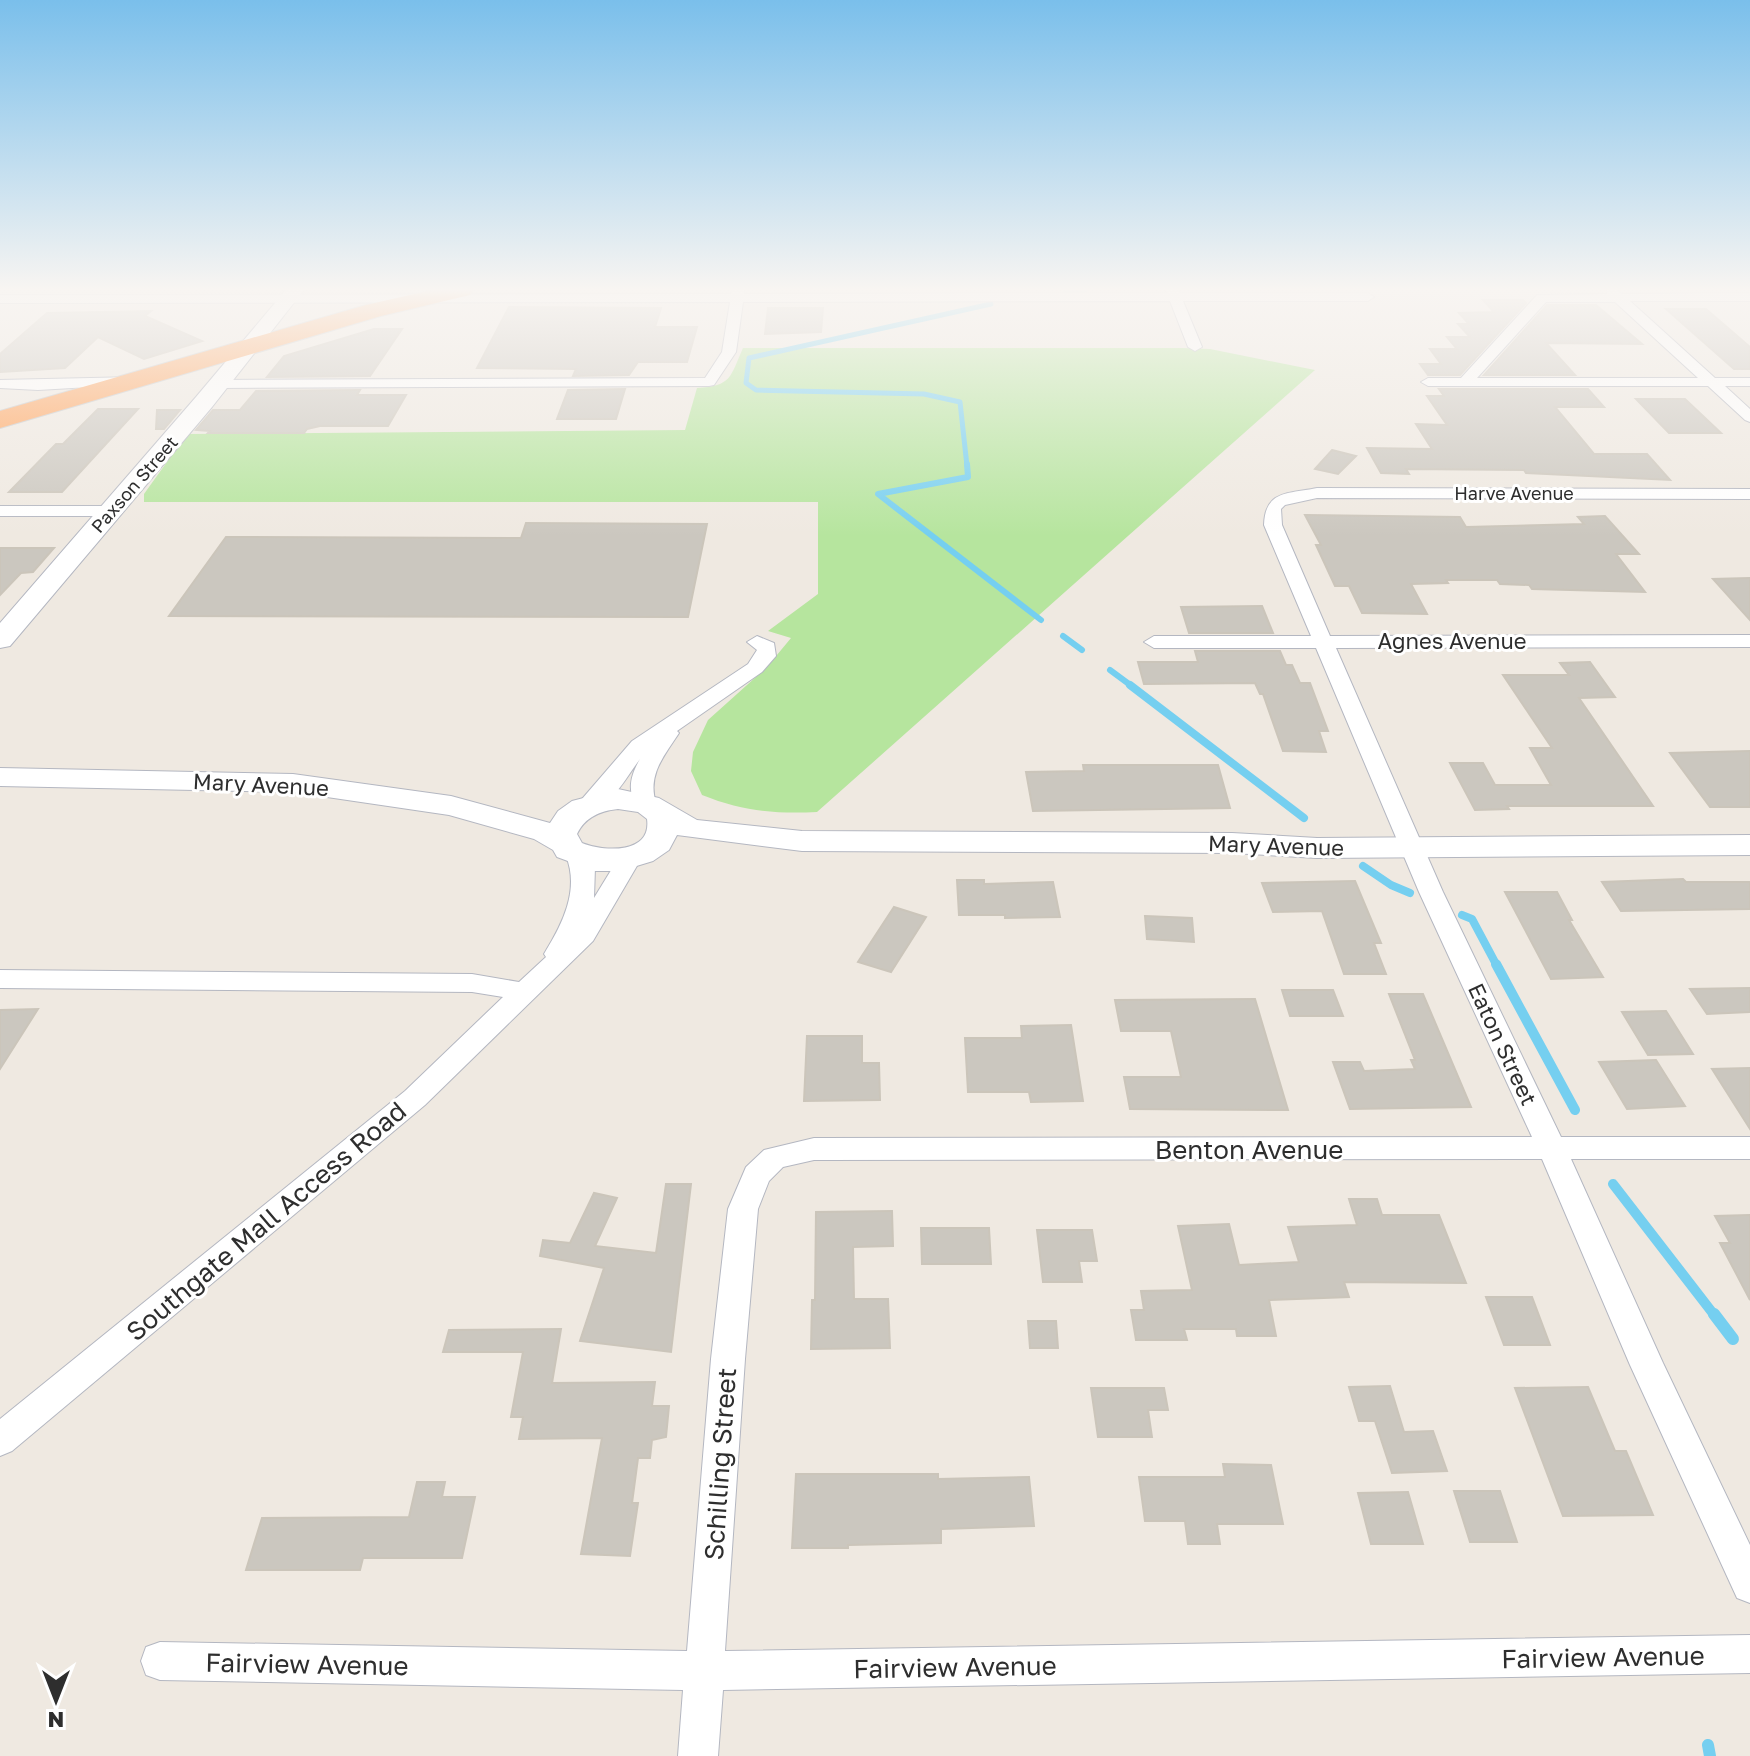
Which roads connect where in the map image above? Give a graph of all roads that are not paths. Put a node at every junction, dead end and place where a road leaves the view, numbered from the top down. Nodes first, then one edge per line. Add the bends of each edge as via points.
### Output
1 (182, 372) edge
2 (228, 372) edge
3 (716, 372) edge
4 (1474, 372) edge
5 (1702, 372) edge
6 (1428, 382) dead end
7 (1465, 382) junction
8 (1713, 382) junction
9 (1750, 382) edge
10 (0, 384) edge
11 (21, 384) junction
12 (218, 384) junction
13 (135, 386) junction
14 (58, 404) junction
15 (1750, 417) edge
16 (0, 420) edge
17 (0, 430) edge
18 (1750, 494) edge
19 (1279, 501) joint
20 (0, 511) edge
21 (111, 511) junction
22 (0, 640) edge
23 (1322, 640) junction
24 (1750, 641) edge
25 (757, 642) dead end
26 (1154, 642) dead end
27 (671, 727) junction
28 (0, 777) edge
29 (82, 781) junction
30 (0, 787) edge
31 (441, 804) junction
32 (586, 806) junction
33 (654, 809) junction
34 (802, 841) junction
35 (1750, 845) edge
36 (1412, 847) junction
37 (571, 849) junction
38 (638, 856) junction
39 (0, 979) edge
40 (525, 992) junction
41 (1750, 1148) edge
42 (1552, 1149) junction
43 (756, 1175) joint
44 (0, 1440) edge
45 (1750, 1585) edge
46 (1750, 1654) edge
47 (160, 1661) dead end
48 (705, 1671) junction
49 (698, 1756) edge

1 - 13 highway
2 - 12 street, Paxson Street
3 - 12 street via 709,382
4 - 7 street
5 - 8 street
6 - 7 street
7 - 8 street
8 - 9 street
8 - 15 street
10 - 11 street
11 - 13 street
11 - 14 street via 63,389
12 - 13 highway
12 - 21 street, Paxson Street
13 - 14 highway
13 - 17 highway
14 - 16 highway
18 - 19 street, Harve Avenue via 1317,493
19 - 23 street, Eaton Street via 1273,508 1273,525
20 - 21 street
21 - 22 street, Paxson Street
23 - 24 street, Agnes Avenue
23 - 26 street, Agnes Avenue
23 - 36 street, Eaton Street
25 - 27 street via 767,647 755,668
27 - 32 street via 640,746 605,793
27 - 33 street via 638,788
28 - 29 street, Mary Avenue
29 - 30 street, Mary Avenue
29 - 31 street, Mary Avenue via 293,783
31 - 32 street, Mary Avenue
31 - 37 street, Mary Avenue via 546,832
32 - 33 street, Mary Avenue via 618,799
32 - 37 street via 564,824 561,834
33 - 34 street, Mary Avenue via 690,829
33 - 38 street via 666,825 664,835
34 - 36 street, Mary Avenue
34 - 38 street, Mary Avenue
35 - 36 street, Mary Avenue
36 - 42 street, Eaton Street
37 - 38 street, Mary Avenue via 611,862
37 - 40 street, Southgate Mall Access Road via 585,867 582,897 561,947
38 - 40 street, Southgate Mall Access Road via 584,935
39 - 40 street via 472,983
40 - 44 street, Southgate Mall Access Road via 415,1098
41 - 42 street, Benton Avenue
42 - 43 street, Benton Avenue via 814,1149 774,1158
42 - 45 street, Eaton Street
43 - 48 street, Schilling Street via 743,1209
46 - 48 street, Fairview Avenue
47 - 48 street, Fairview Avenue
48 - 49 street, Schilling Street

